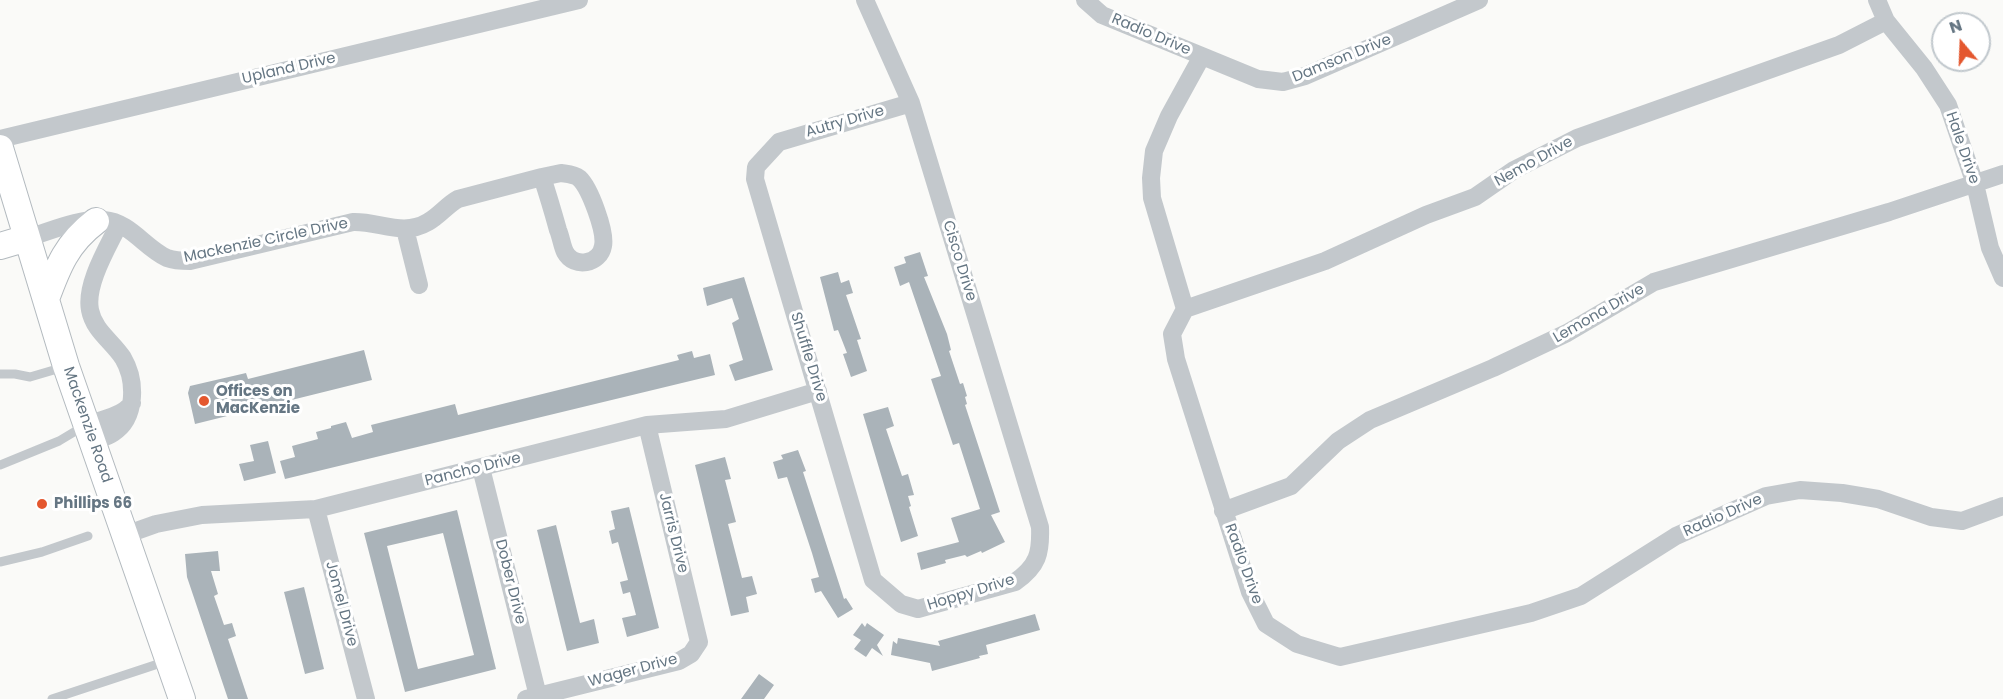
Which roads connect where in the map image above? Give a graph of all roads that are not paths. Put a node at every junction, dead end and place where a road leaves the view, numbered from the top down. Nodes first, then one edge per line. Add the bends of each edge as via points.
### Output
1 (579, 0) edge
2 (865, 0) edge
3 (1085, 0) edge
4 (1479, 0) edge
5 (1877, 0) edge
6 (1886, 21) junction
7 (1202, 56) junction
8 (911, 103) junction
9 (0, 139) edge
10 (779, 142) joint
11 (0, 148) edge
12 (2003, 174) edge
13 (542, 177) junction
14 (1975, 184) junction
15 (107, 222) junction
16 (405, 229) junction
17 (27, 238) junction
18 (0, 246) edge
19 (2003, 278) edge
20 (419, 285) dead end
21 (46, 299) junction
22 (1185, 309) junction
23 (66, 366) junction
24 (0, 374) edge
25 (818, 391) junction
26 (647, 425) junction
27 (89, 434) junction
28 (0, 465) edge
29 (481, 468) junction
30 (2003, 506) edge
31 (316, 509) junction
32 (1223, 511) junction
33 (1040, 527) joint
34 (125, 535) junction
35 (88, 536) dead end
36 (0, 562) edge
37 (873, 580) joint
38 (699, 642) joint
39 (170, 660) junction
40 (532, 697) edge
41 (52, 699) edge
42 (182, 699) edge
43 (366, 699) edge

1 - 9 street, Upland Drive
2 - 8 street, Cisco Drive
3 - 7 street, Radio Drive via 1102,15
4 - 7 street, Damson Drive via 1283,82 1258,79
5 - 6 street, Hale Drive
6 - 14 street, Hale Drive via 1948,105
6 - 22 street, Nemo Drive via 1839,45 1577,138 1514,170 1475,197 1325,261
7 - 22 street, Radio Drive via 1154,151 1151,178 1152,198
8 - 10 street, Autry Drive
8 - 33 street, Cisco Drive
10 - 25 street, Shuffle Drive via 756,167 755,179
11 - 17 main road, Mackenzie Road
12 - 14 street, Lemona Drive
13 - 13 street via 572,174 586,187 604,244 595,260 577,262 566,253
13 - 16 street via 458,199 429,221
14 - 19 street, Hale Drive via 1990,248
14 - 32 street, Lemona Drive via 1654,282 1568,333 1370,420 1338,441 1291,486
15 - 16 street, Mackenzie Circle Drive via 165,257 190,261 353,222
15 - 17 street via 62,227
15 - 21 main road via 81,232 69,247
15 - 27 street via 90,290 90,311 100,333 122,357 133,396 128,408
16 - 20 street
17 - 18 main road
17 - 21 main road, Mackenzie Road
21 - 23 main road, Mackenzie Road
22 - 32 street, Radio Drive via 1173,334 1176,359
23 - 24 lane via 30,377
23 - 27 main road, Mackenzie Road
25 - 26 street, Pancho Drive via 726,419
25 - 37 street, Shuffle Drive
26 - 29 street, Pancho Drive
26 - 38 street, Jarris Drive
27 - 28 lane via 59,441
27 - 34 main road, Mackenzie Road
29 - 31 street, Pancho Drive
29 - 40 street, Dober Drive
30 - 32 street, Radio Drive via 1962,521 1931,517 1878,499 1842,493 1800,490 1766,496 1677,536 1581,596 1531,613 1340,657 1298,644 1266,624 1250,592
31 - 34 street, Pancho Drive via 202,515
31 - 43 street, Jomel Drive
33 - 37 street, Hoppy Drive via 1041,547 1035,563 1015,582 918,609 901,604
34 - 39 main road, Mackenzie Road
35 - 36 lane
38 - 40 street, Wager Drive via 691,654 679,661
39 - 41 lane
39 - 42 main road, Mackenzie Road

